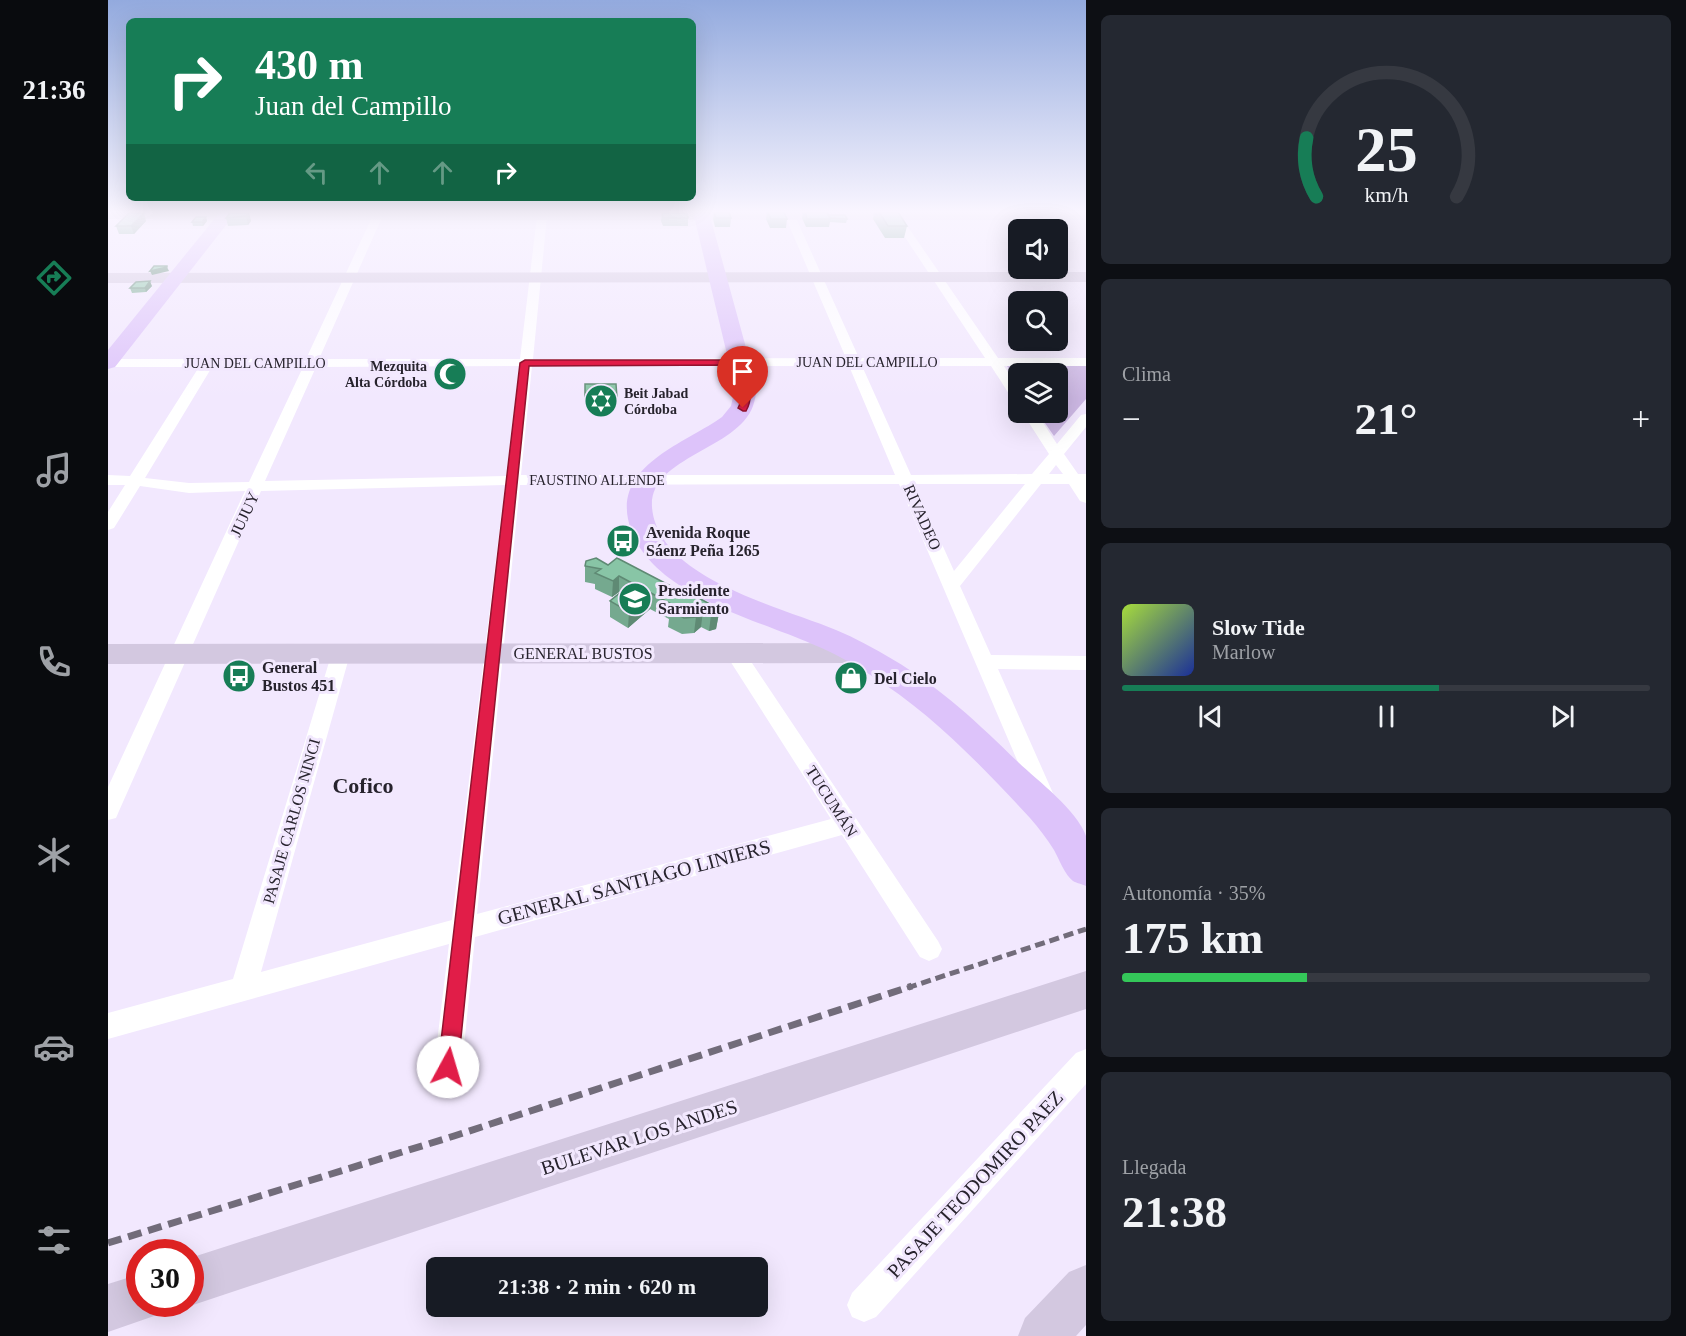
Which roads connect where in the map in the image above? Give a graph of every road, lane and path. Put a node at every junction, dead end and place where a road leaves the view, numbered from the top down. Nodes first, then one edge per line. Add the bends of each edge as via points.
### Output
1 (179, 274) edge
2 (352, 274) edge
3 (534, 274) edge
4 (715, 274) edge
5 (814, 274) edge
6 (936, 274) edge
7 (1086, 277) edge
8 (108, 278) edge
9 (176, 278) junction
10 (350, 278) junction
11 (534, 278) junction
12 (716, 278) junction
13 (816, 278) junction
14 (938, 278) junction
15 (740, 362) junction
16 (854, 362) junction
17 (995, 362) junction
18 (1086, 362) edge
19 (108, 363) edge
20 (208, 363) junction
21 (311, 363) junction
22 (525, 363) junction
23 (1008, 382) edge
24 (1086, 418) edge
25 (1036, 423) edge
26 (1057, 454) junction
27 (1080, 479) edge
28 (108, 480) edge
29 (512, 480) junction
30 (647, 480) junction
31 (906, 480) junction
32 (1036, 480) junction
33 (136, 481) junction
34 (256, 486) junction
35 (1086, 498) edge
36 (108, 525) edge
37 (952, 584) junction
38 (772, 616) junction
39 (735, 653) junction
40 (857, 653) junction
41 (108, 654) edge
42 (179, 654) junction
43 (340, 654) junction
44 (493, 654) junction
45 (985, 662) junction
46 (1086, 663) edge
47 (1014, 729) junction
48 (976, 742) junction
49 (108, 811) edge
50 (1054, 819) junction
51 (848, 824) junction
52 (1086, 869) edge
53 (463, 927) junction
54 (929, 949) dead end
55 (243, 988) junction
56 (1086, 990) edge
57 (108, 1026) edge
58 (1086, 1063) edge
59 (448, 1067) dead end
60 (204, 1277) edge
61 (1086, 1289) edge
62 (126, 1302) edge
63 (864, 1305) dead end
64 (108, 1308) edge
65 (1043, 1336) edge

1 - 9 main road
2 - 10 street, JUJUY
3 - 11 street
4 - 12 main road
5 - 13 street, RIVADEO
6 - 14 street
7 - 14 main road
8 - 9 main road
9 - 10 main road
9 - 19 main road
10 - 11 main road
10 - 21 street, JUJUY
11 - 12 main road
11 - 22 street
12 - 13 main road
12 - 15 main road
13 - 14 main road
13 - 16 street, RIVADEO
14 - 17 street
15 - 16 street, JUAN DEL CAMPILLO
15 - 22 street, JUAN DEL CAMPILLO
15 - 30 main road via 746,402 738,415
16 - 17 street, JUAN DEL CAMPILLO
16 - 31 street, RIVADEO
17 - 18 street, JUAN DEL CAMPILLO
17 - 23 street
19 - 20 street, JUAN DEL CAMPILLO
20 - 21 street, JUAN DEL CAMPILLO
20 - 33 street
21 - 22 street, JUAN DEL CAMPILLO
21 - 34 street, JUJUY
22 - 29 street
24 - 26 street
25 - 26 street
26 - 27 street
26 - 32 street
27 - 32 street, FAUSTINO ALLENDE
27 - 35 street
28 - 33 street, FAUSTINO ALLENDE
29 - 30 street, FAUSTINO ALLENDE
29 - 34 street, FAUSTINO ALLENDE
29 - 44 street
30 - 31 street, FAUSTINO ALLENDE
30 - 38 main road via 639,500 641,520 659,555 720,594
31 - 32 street, FAUSTINO ALLENDE
31 - 37 street, RIVADEO
32 - 37 street
33 - 34 street, FAUSTINO ALLENDE via 189,488
33 - 36 street
34 - 42 street, JUJUY
37 - 45 street, RIVADEO
38 - 39 main road, GENERAL BUSTOS via 770,635
38 - 40 main road
39 - 40 main road, GENERAL BUSTOS
39 - 44 main road, GENERAL BUSTOS
39 - 51 street, TUCUMÁN
40 - 48 main road via 914,688
41 - 42 main road, GENERAL BUSTOS
42 - 43 main road, GENERAL BUSTOS
42 - 49 street, JUJUY
43 - 44 main road, GENERAL BUSTOS
43 - 55 street, PASAJE CARLOS NINCI
44 - 53 street
45 - 46 street
45 - 47 street, RIVADEO
47 - 48 street via 1012,738 1003,745
47 - 50 street, RIVADEO
48 - 50 main road
50 - 52 main road
51 - 53 street, GENERAL SANTIAGO LINIERS
51 - 54 street, TUCUMÁN
53 - 55 street, GENERAL SANTIAGO LINIERS
53 - 59 street
55 - 57 street, GENERAL SANTIAGO LINIERS
56 - 60 main road, BULEVAR LOS ANDES
58 - 63 street, PASAJE TEODOMIRO PAEZ
61 - 65 main road
62 - 64 main road

